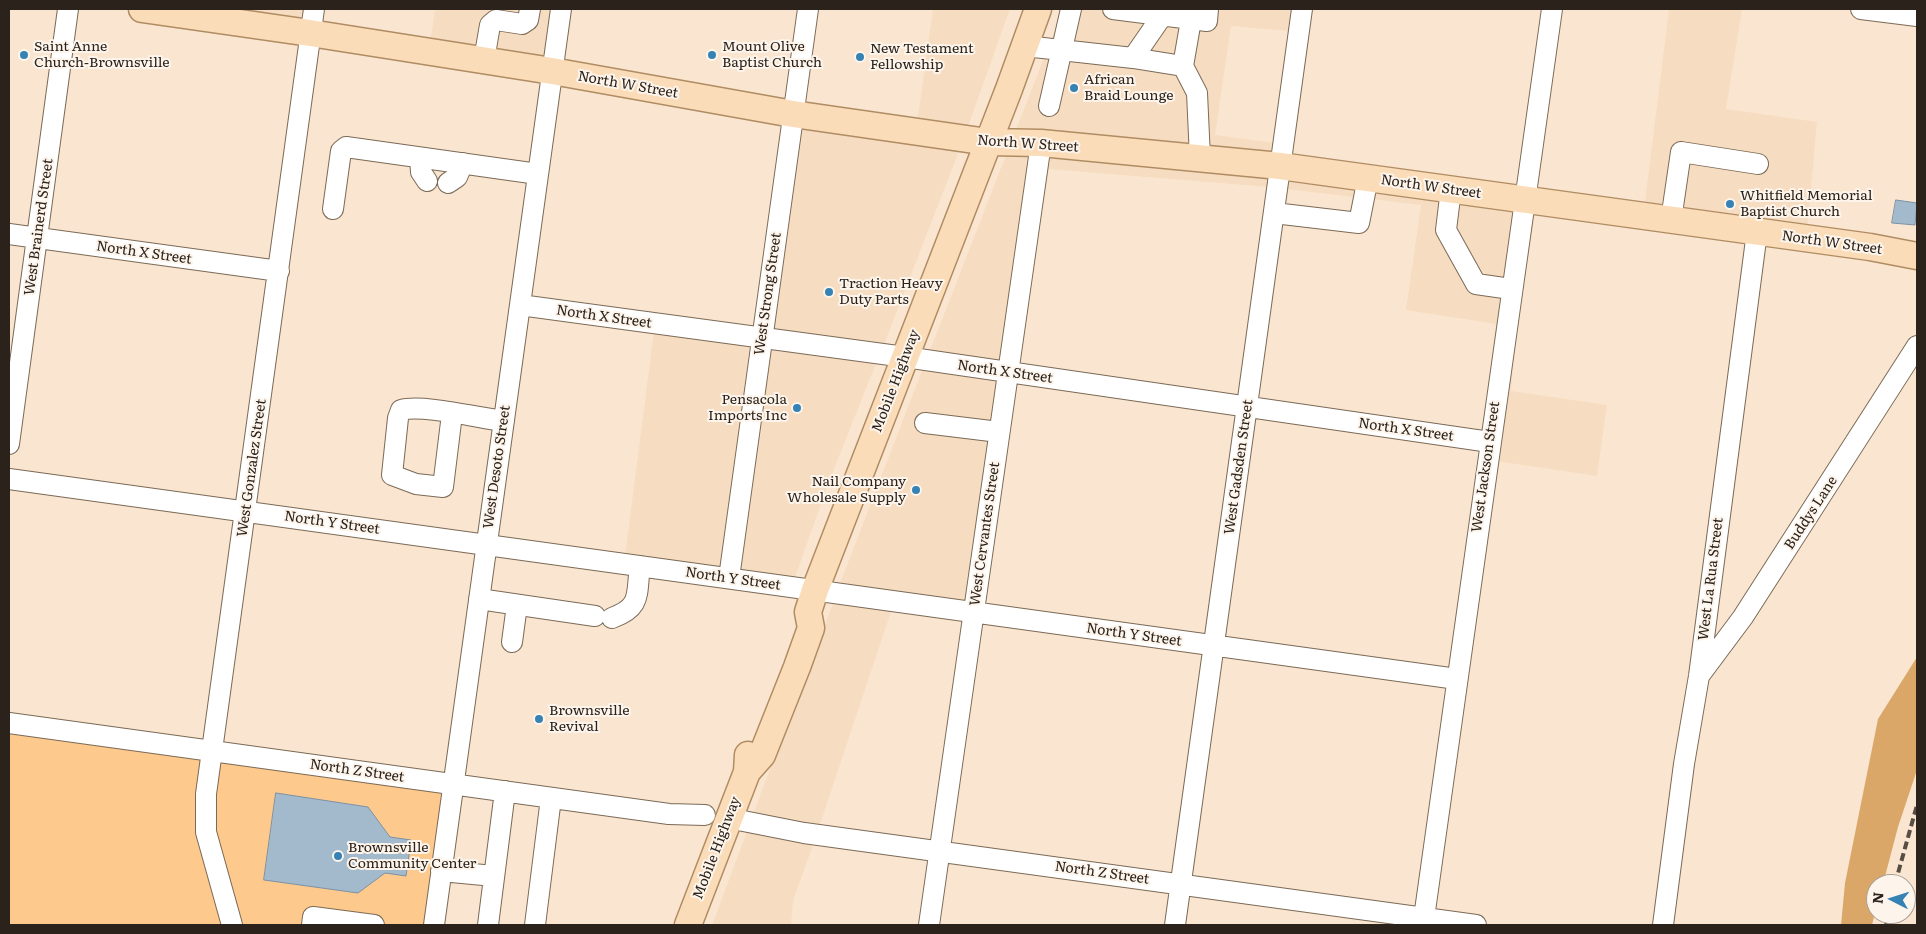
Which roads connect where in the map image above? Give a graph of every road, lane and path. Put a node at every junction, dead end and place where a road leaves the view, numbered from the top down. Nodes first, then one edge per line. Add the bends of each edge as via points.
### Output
1 (68, 9) edge
2 (142, 9) edge
3 (530, 9) edge
4 (561, 9) edge
5 (808, 9) edge
6 (1038, 9) edge
7 (1072, 9) edge
8 (1113, 9) edge
9 (1208, 9) edge
10 (1302, 9) edge
11 (1552, 9) edge
12 (1861, 9) edge
13 (1162, 16) junction
14 (1917, 16) edge
15 (1191, 20) junction
16 (312, 21) edge
17 (1025, 46) junction
18 (1062, 50) junction
19 (1133, 58) junction
20 (484, 60) junction
21 (1183, 66) junction
22 (552, 71) junction
23 (1050, 106) dead end
24 (793, 114) junction
25 (988, 142) junction
26 (1042, 143) junction
27 (420, 158) junction
28 (1200, 158) junction
29 (463, 164) junction
30 (1758, 164) dead end
31 (1280, 166) junction
32 (538, 174) junction
33 (1368, 178) junction
34 (427, 180) dead end
35 (448, 183) dead end
36 (1451, 190) junction
37 (1524, 199) junction
38 (333, 209) dead end
39 (1274, 213) junction
40 (1671, 220) junction
41 (1757, 232) junction
42 (9, 234) edge
43 (37, 238) junction
44 (1917, 256) edge
45 (279, 271) junction
46 (1511, 289) junction
47 (520, 305) junction
48 (762, 339) junction
49 (1917, 346) edge
50 (905, 358) junction
51 (1008, 372) junction
52 (1248, 407) junction
53 (452, 414) dead end
54 (504, 422) junction
55 (925, 423) dead end
56 (999, 432) junction
57 (1490, 442) junction
58 (9, 444) edge
59 (9, 478) edge
60 (246, 511) junction
61 (486, 545) junction
62 (640, 566) junction
63 (729, 578) junction
64 (479, 600) junction
65 (812, 601) junction
66 (517, 605) junction
67 (974, 613) junction
68 (512, 642) dead end
69 (1213, 645) junction
70 (1699, 676) junction
71 (1458, 679) junction
72 (9, 723) edge
73 (213, 751) junction
74 (454, 784) junction
75 (505, 791) junction
76 (551, 798) junction
77 (717, 816) junction
78 (939, 852) junction
79 (441, 871) junction
80 (494, 876) junction
81 (1181, 884) junction
82 (1424, 922) edge
83 (232, 925) edge
84 (312, 925) edge
85 (374, 925) edge
86 (434, 925) edge
87 (488, 925) edge
88 (535, 925) edge
89 (688, 925) edge
90 (928, 925) edge
91 (1175, 925) edge
92 (1476, 925) edge
93 (1663, 925) edge

1 - 43 street, West Brainerd Street
2 - 16 main road, North W Street
3 - 20 street via 528,20 522,24 496,20 490,25
4 - 22 street, West Desoto Street
5 - 24 street, West Strong Street
6 - 17 main road, Mobile Highway
7 - 18 street
8 - 13 street
9 - 15 street via 1207,21
10 - 31 street, West Gadsden Street
11 - 37 street, West Jackson Street
12 - 14 street
13 - 15 street
13 - 19 street
15 - 21 street
16 - 20 main road, North W Street
16 - 45 street, West Gonzalez Street
17 - 18 street
17 - 25 main road, Mobile Highway
18 - 19 street
18 - 23 street
19 - 21 street
20 - 22 main road, North W Street
21 - 28 street via 1197,93
22 - 24 main road, North W Street
22 - 32 street, West Desoto Street
24 - 25 main road, North W Street
24 - 48 street, West Strong Street
25 - 26 main road, North W Street
25 - 50 main road, Mobile Highway
26 - 28 main road, North W Street
26 - 51 street, West Cervantes Street
27 - 29 street
27 - 34 street via 421,172
27 - 38 street via 343,148
28 - 31 main road, North W Street
29 - 32 street
29 - 35 street via 457,177
30 - 40 street via 1681,152
31 - 33 main road, North W Street
31 - 39 street, West Gadsden Street
32 - 47 street, West Desoto Street
33 - 36 main road, North W Street
33 - 39 street via 1359,223
36 - 37 main road, North W Street
36 - 46 street via 1446,230 1476,284
37 - 40 main road, North W Street
37 - 46 street, West Jackson Street
39 - 52 street, West Gadsden Street
40 - 41 main road, North W Street
41 - 44 main road, North W Street
41 - 70 street, West La Rua Street
42 - 43 street, North X Street
43 - 45 street, North X Street
43 - 58 street, West Brainerd Street
45 - 60 street, West Gonzalez Street
46 - 57 street, West Jackson Street
47 - 48 street, North X Street
47 - 54 street, West Desoto Street
48 - 50 street, North X Street
48 - 63 street, West Strong Street
49 - 70 street, Buddys Lane via 1748,609
50 - 51 street, North X Street
50 - 65 main road, Mobile Highway
51 - 52 street, North X Street
51 - 56 street, West Cervantes Street
52 - 57 street, North X Street
52 - 69 street, West Gadsden Street
53 - 54 street
54 - 61 street, West Desoto Street
55 - 56 street
56 - 67 street, West Cervantes Street
57 - 71 street, West Jackson Street
59 - 60 street, North Y Street
60 - 61 street, North Y Street
60 - 73 street, West Gonzalez Street
61 - 62 street, North Y Street
61 - 64 street, West Desoto Street
62 - 63 street, North Y Street
62 - 66 street via 635,603 628,612 603,617
63 - 65 street, North Y Street
64 - 66 street
64 - 74 street, West Desoto Street
65 - 67 street, North Y Street
65 - 77 main road, Mobile Highway via 796,622 780,660 749,748 747,772
66 - 68 street
67 - 69 street, North Y Street
67 - 78 street, West Cervantes Street
69 - 71 street, North Y Street
69 - 81 street, West Gadsden Street
70 - 93 street, West La Rua Street
71 - 82 street, West Jackson Street
72 - 73 street, North Z Street
73 - 74 street, North Z Street
73 - 83 street, West Gonzalez Street via 206,794 206,832
74 - 75 street, North Z Street
74 - 79 street, West Desoto Street
75 - 76 street, North Z Street
75 - 80 street
76 - 77 street, North Z Street via 670,814
76 - 88 street
77 - 78 street, North Z Street
77 - 89 main road, Mobile Highway
78 - 81 street, North Z Street
78 - 90 street, West Cervantes Street
79 - 80 street
79 - 86 street, West Desoto Street
80 - 87 street
81 - 82 street, North Z Street
81 - 91 street, West Gadsden Street
82 - 92 street, North Z Street
84 - 85 street via 313,917

